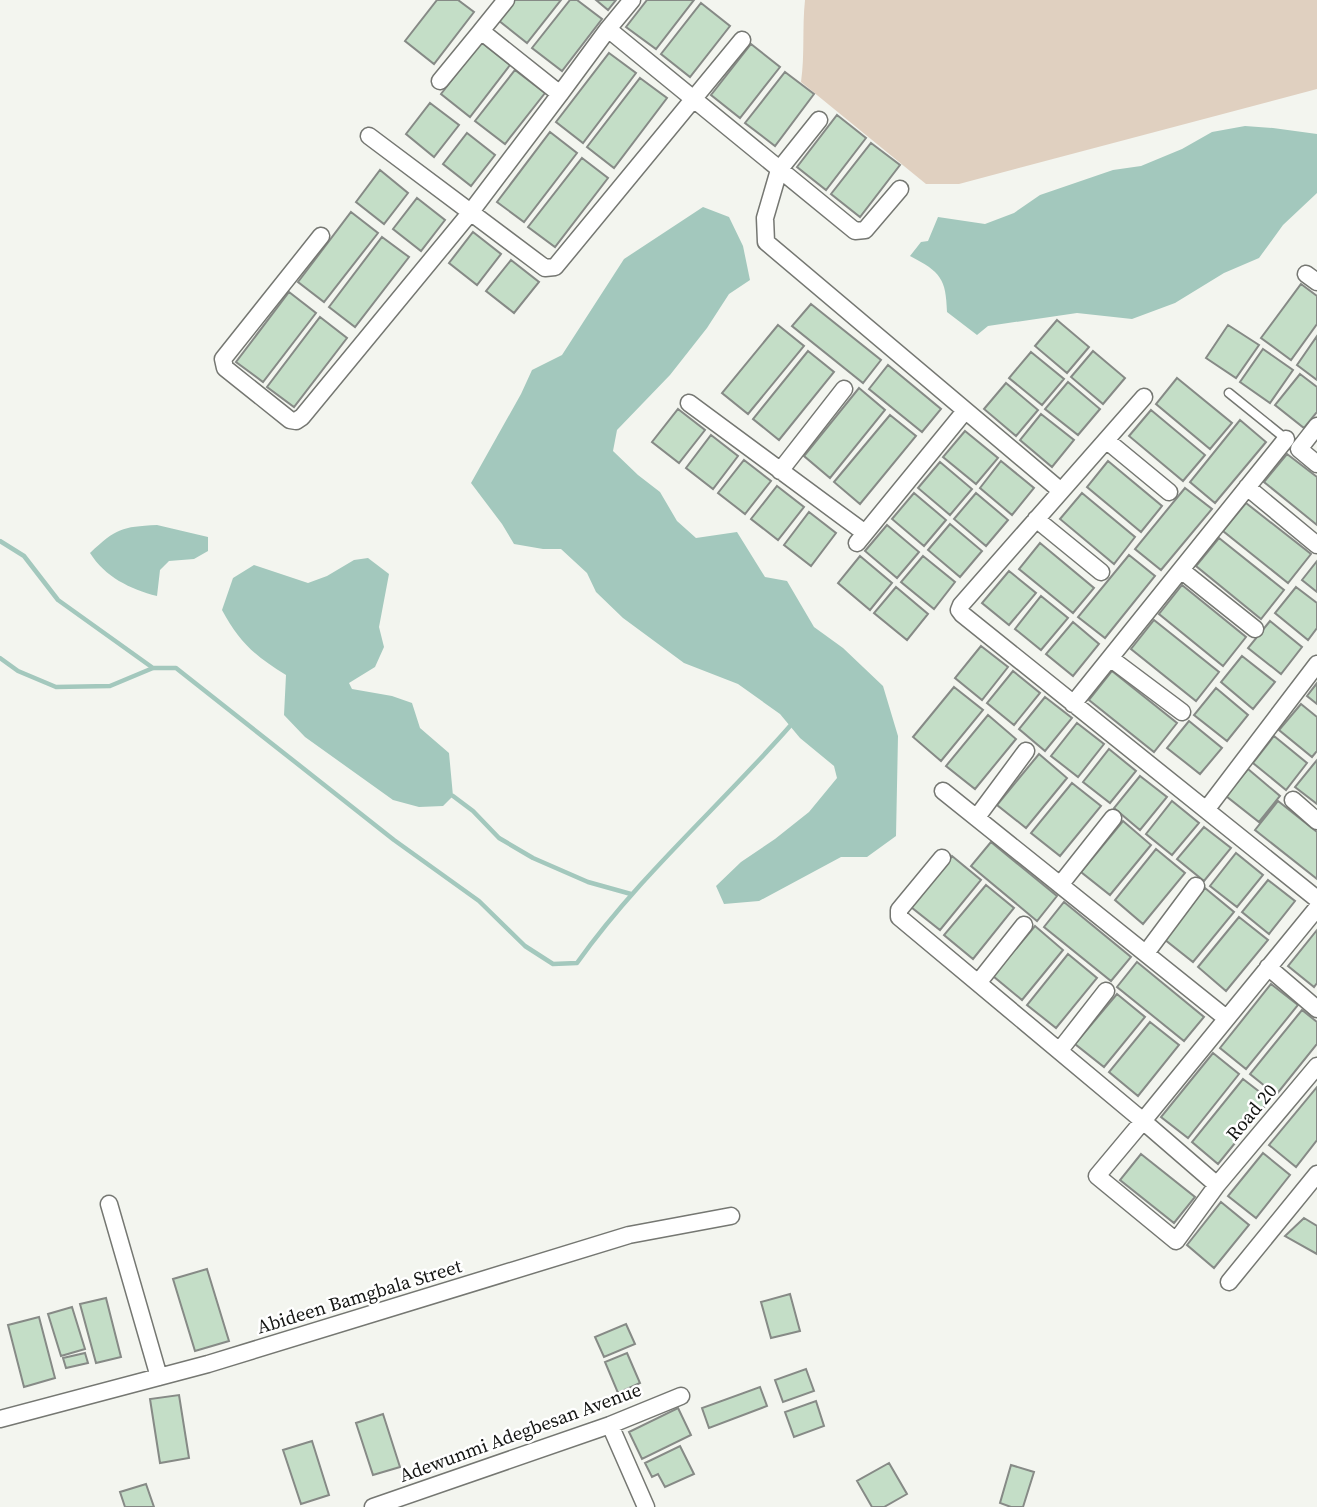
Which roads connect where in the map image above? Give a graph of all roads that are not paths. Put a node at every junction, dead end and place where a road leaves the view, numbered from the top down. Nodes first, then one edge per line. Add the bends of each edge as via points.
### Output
1 (506, 0) edge
2 (632, 0) edge
3 (608, 29) junction
4 (481, 31) junction
5 (743, 40) dead end
6 (440, 81) dead end
7 (560, 94) junction
8 (695, 99) junction
9 (819, 120) dead end
10 (369, 136) dead end
11 (779, 170) junction
12 (900, 189) dead end
13 (470, 212) junction
14 (321, 236) dead end
15 (844, 389) dead end
16 (1229, 393) dead end
17 (1144, 397) dead end
18 (689, 403) dead end
19 (965, 411) junction
20 (1317, 426) edge
21 (1286, 439) junction
22 (1106, 440) junction
23 (1300, 449) junction
24 (1317, 464) edge
25 (780, 471) junction
26 (1247, 487) junction
27 (1061, 491) junction
28 (1169, 492) dead end
29 (1036, 519) junction
30 (1317, 545) edge
31 (1181, 570) junction
32 (1101, 572) dead end
33 (1255, 629) dead end
34 (1110, 658) junction
35 (1317, 664) edge
36 (1073, 705) junction
37 (1182, 712) dead end
38 (1026, 751) dead end
39 (943, 791) dead end
40 (1293, 800) dead end
41 (1206, 810) junction
42 (976, 817) junction
43 (1113, 818) dead end
44 (1317, 821) edge
45 (943, 858) dead end
46 (1060, 885) junction
47 (1196, 886) dead end
48 (1317, 899) edge
49 (1317, 908) edge
50 (1024, 925) dead end
51 (1146, 953) junction
52 (1268, 967) junction
53 (978, 983) junction
54 (1106, 991) dead end
55 (1317, 1009) edge
56 (1226, 1018) junction
57 (1060, 1050) junction
58 (1317, 1066) edge
59 (1143, 1121) junction
60 (1317, 1174) edge
61 (1217, 1185) junction
62 (109, 1204) dead end
63 (731, 1216) dead end
64 (1229, 1282) dead end
65 (159, 1377) junction
66 (681, 1396) dead end
67 (0, 1419) edge
68 (610, 1425) junction
69 (373, 1507) edge
70 (646, 1507) edge

1 - 4 street
2 - 3 street
3 - 7 street
3 - 8 street
4 - 6 street
4 - 7 street
5 - 8 street
7 - 13 street
8 - 11 street
8 - 13 street via 555,267 545,268
9 - 11 street
10 - 13 street
11 - 12 street via 855,231 865,230
11 - 19 street via 765,218 766,242
13 - 14 street via 296,421 223,364 223,359
15 - 25 street
16 - 21 lane
17 - 22 street
18 - 25 street
19 - 25 street via 861,538
19 - 27 street
20 - 23 street
21 - 23 lane
21 - 26 street
22 - 27 street
22 - 28 street
23 - 24 street
26 - 30 street
26 - 31 street
27 - 29 street
29 - 32 street
29 - 36 street via 959,610
31 - 33 street
31 - 34 street
34 - 36 street
34 - 37 street
35 - 41 street
36 - 41 street
38 - 42 street
39 - 42 street
40 - 44 street
41 - 48 street
42 - 46 street
43 - 46 street
45 - 53 street via 899,910 899,917
46 - 51 street
47 - 51 street
49 - 52 street
50 - 53 street
51 - 56 street
52 - 55 street
52 - 56 street
53 - 57 street
54 - 57 street
56 - 59 street
57 - 59 street
58 - 61 street, Road 20
59 - 61 street
59 - 61 street, Road 20 via 1097,1176 1176,1241
60 - 64 street
62 - 65 street
63 - 65 street, Abideen Bamgbala Street via 629,1236
65 - 67 street, Abideen Bamgbala Street
66 - 68 street, Adewunmi Adegbesan Avenue
68 - 69 street, Adewunmi Adegbesan Avenue
68 - 70 street

